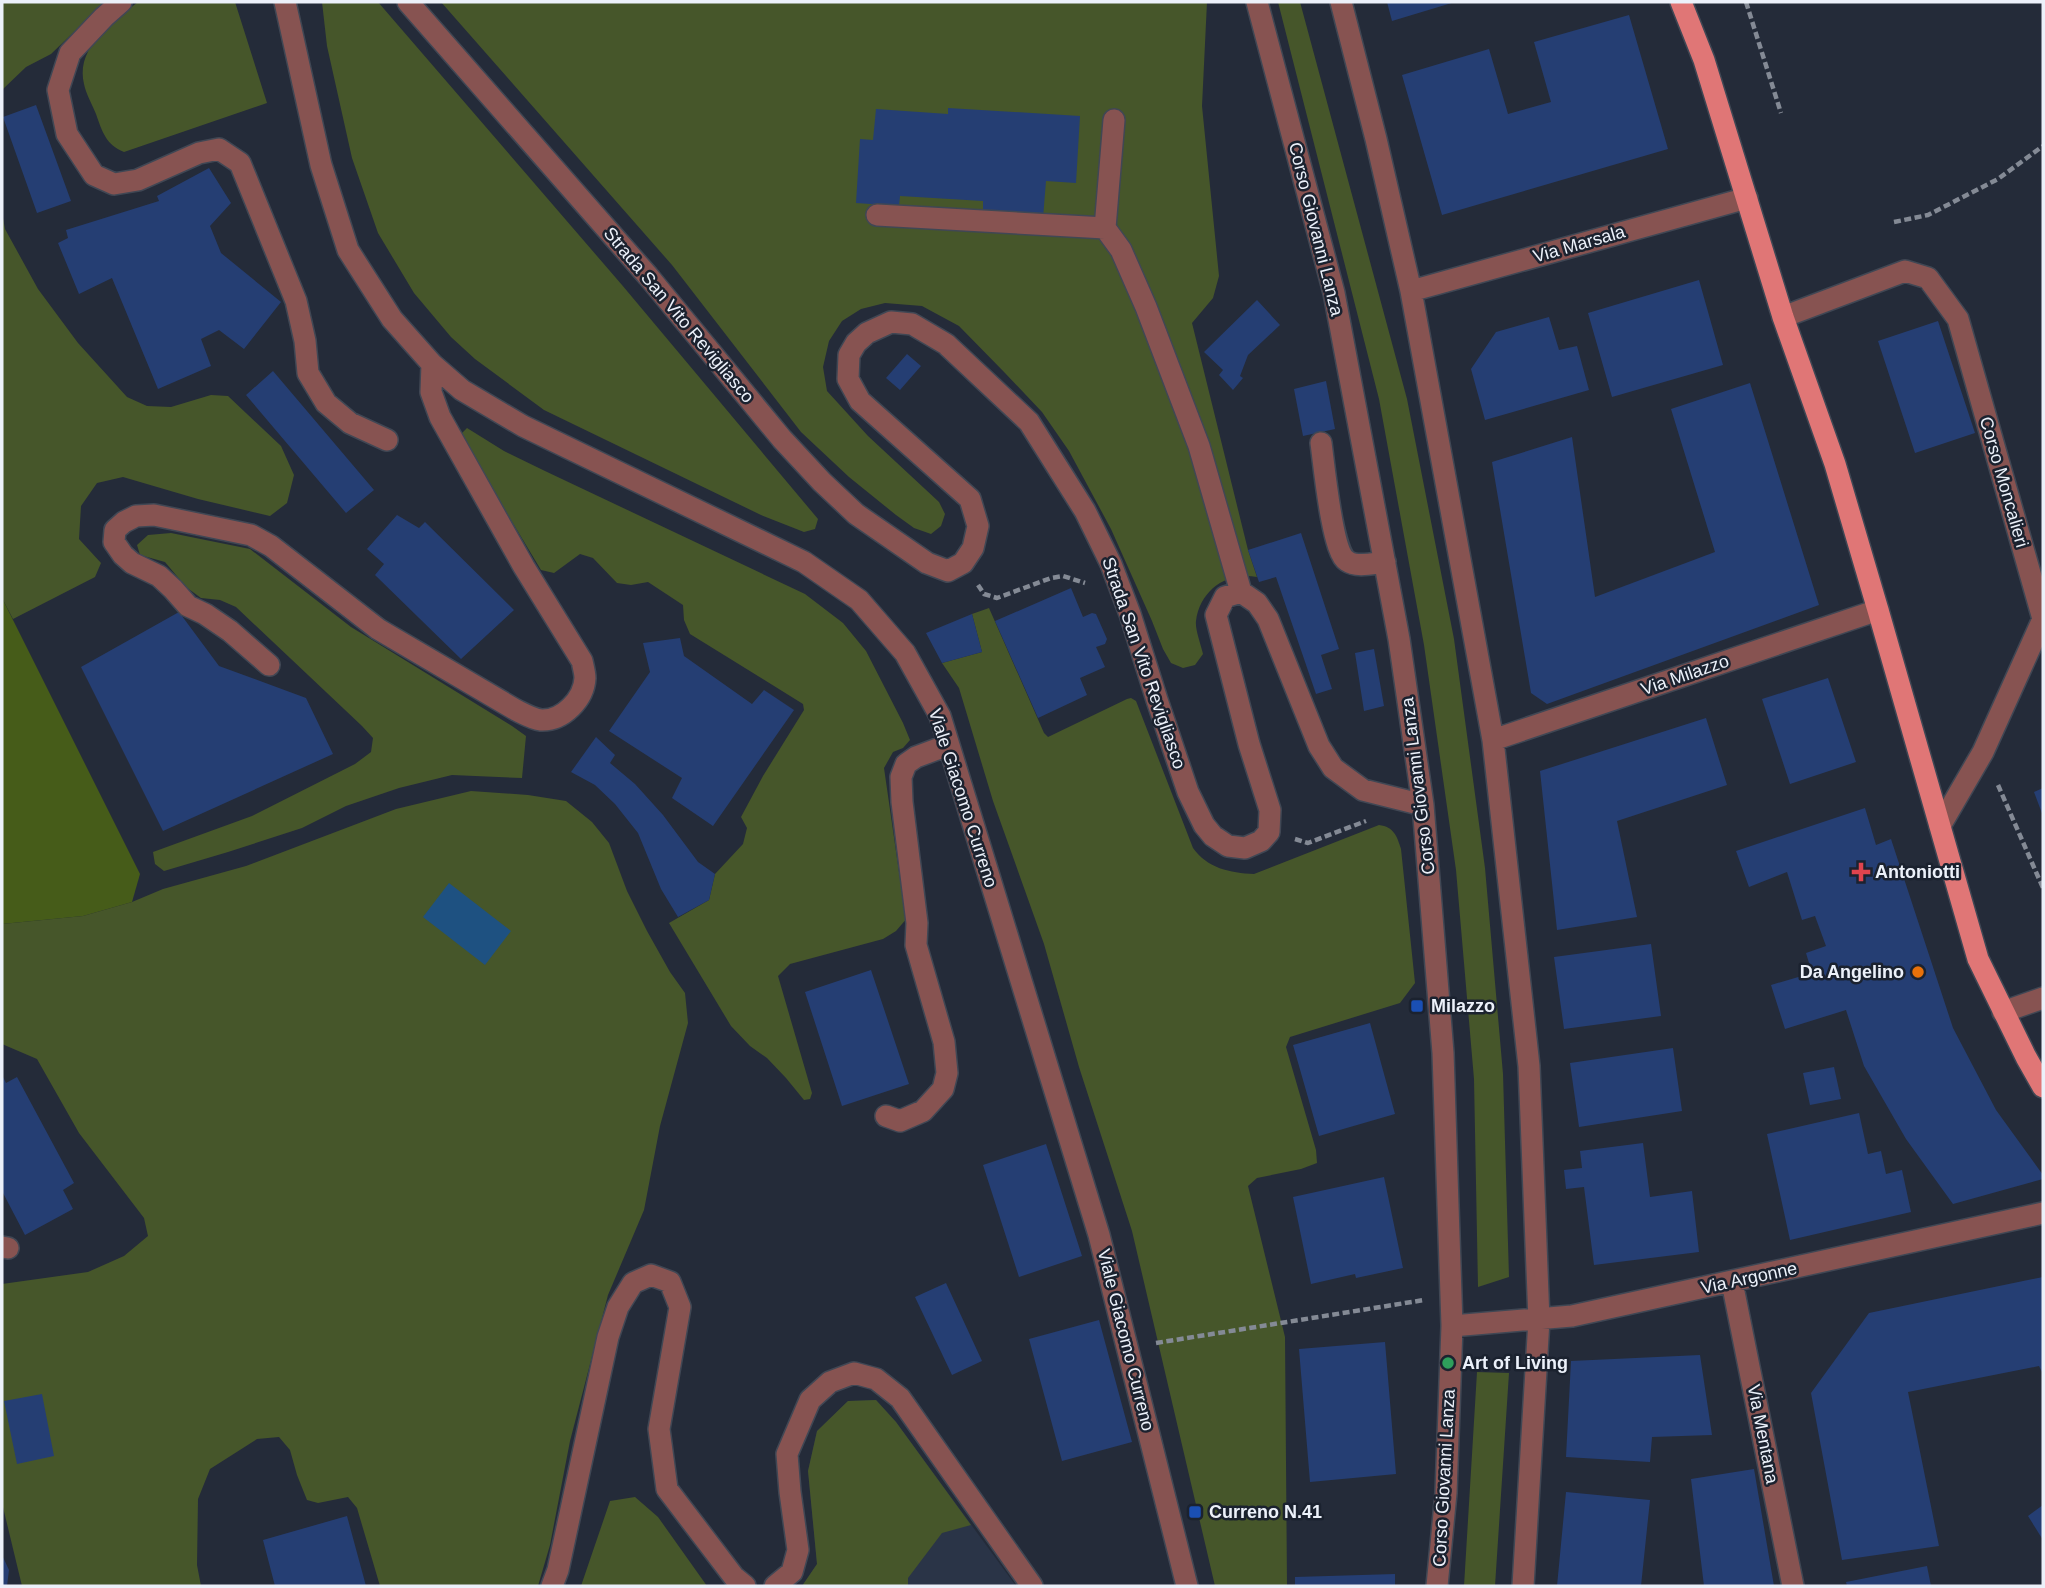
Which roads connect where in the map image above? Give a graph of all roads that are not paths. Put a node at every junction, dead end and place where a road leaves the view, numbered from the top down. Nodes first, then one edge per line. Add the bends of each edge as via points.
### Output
1 (121, 2) edge
2 (285, 2) edge
3 (408, 2) edge
4 (1257, 2) edge
5 (1341, 2) edge
6 (1681, 2) edge
7 (1114, 120) dead end
8 (1747, 198) junction
9 (877, 215) dead end
10 (1105, 228) junction
11 (1411, 291) junction
12 (1783, 317) junction
13 (432, 364) junction
14 (387, 440) dead end
15 (1321, 443) dead end
16 (1385, 562) junction
17 (1241, 592) junction
18 (1878, 610) junction
19 (269, 664) dead end
20 (1493, 740) junction
21 (948, 745) junction
22 (1423, 805) junction
23 (1940, 826) junction
24 (2043, 998) edge
25 (2003, 1012) junction
26 (2043, 1087) edge
27 (886, 1116) dead end
28 (2043, 1213) edge
29 (1732, 1282) junction
30 (1539, 1320) junction
31 (1452, 1326) junction
32 (552, 1586) edge
33 (745, 1586) edge
34 (775, 1586) edge
35 (1032, 1586) edge
36 (1187, 1586) edge
37 (1437, 1586) edge
38 (1523, 1586) edge
39 (1793, 1586) edge

1 - 14 street via 70,53 58,90 67,134 94,175 114,184 138,180 219,149 240,163 296,301 308,373 326,403 350,423
2 - 13 street, Viale Giacomo Curreno via 321,165 348,250 392,319
3 - 17 street, Strada San Vito Revigliasco via 648,276 782,439 856,514 927,563 948,571 963,563 973,548 978,526 970,499 860,401 848,379 849,355 856,343 891,322 912,324 946,344 1029,422 1085,511 1111,564 1188,792 1204,825 1228,846 1245,848 1269,832 1270,810 1216,614 1225,597
4 - 16 street, Corso Giovanni Lanza via 1334,293
5 - 11 street
6 - 8 main road
7 - 10 street
8 - 11 street, Via Marsala
8 - 12 main road
9 - 10 street
10 - 17 street via 1121,250 1141,296 1199,446
11 - 20 street
12 - 18 main road via 1835,464
12 - 23 street, Corso Moncalieri via 1905,271 1928,278 1958,318 2043,620 1983,752
13 - 19 street via 431,392 440,417 582,662 585,677 580,694 573,705 551,720 537,720 516,710 378,629 251,535 154,515 136,516 115,530 114,542 132,563 159,576 188,606 230,631
13 - 21 street, Viale Giacomo Curreno via 462,390 523,426 803,562 859,600 905,653 940,716
15 - 16 street via 1340,555 1356,565
16 - 22 street, Corso Giovanni Lanza
17 - 22 street via 1257,603 1268,619 1319,746 1334,768 1363,790
18 - 20 street, Via Milazzo
18 - 23 main road
20 - 30 street via 1529,1066
21 - 27 street via 906,764 901,777 916,945 944,1042 947,1073 943,1089 923,1111 900,1121
21 - 36 street, Viale Giacomo Curreno via 1100,1235
22 - 31 street, Corso Giovanni Lanza via 1443,1053
23 - 25 main road via 1978,959
24 - 25 street
25 - 26 main road
28 - 29 street, Via Argonne
29 - 30 street, Via Argonne
29 - 39 street, Via Mentana
30 - 31 street, Via Argonne
30 - 38 street
31 - 37 street, Corso Giovanni Lanza via 1446,1493
32 - 33 street via 608,1338 618,1307 633,1283 651,1275 670,1282 680,1307 659,1429 667,1489
34 - 35 street via 792,1572 799,1550 787,1454 810,1400 830,1382 854,1373 876,1379 900,1398

